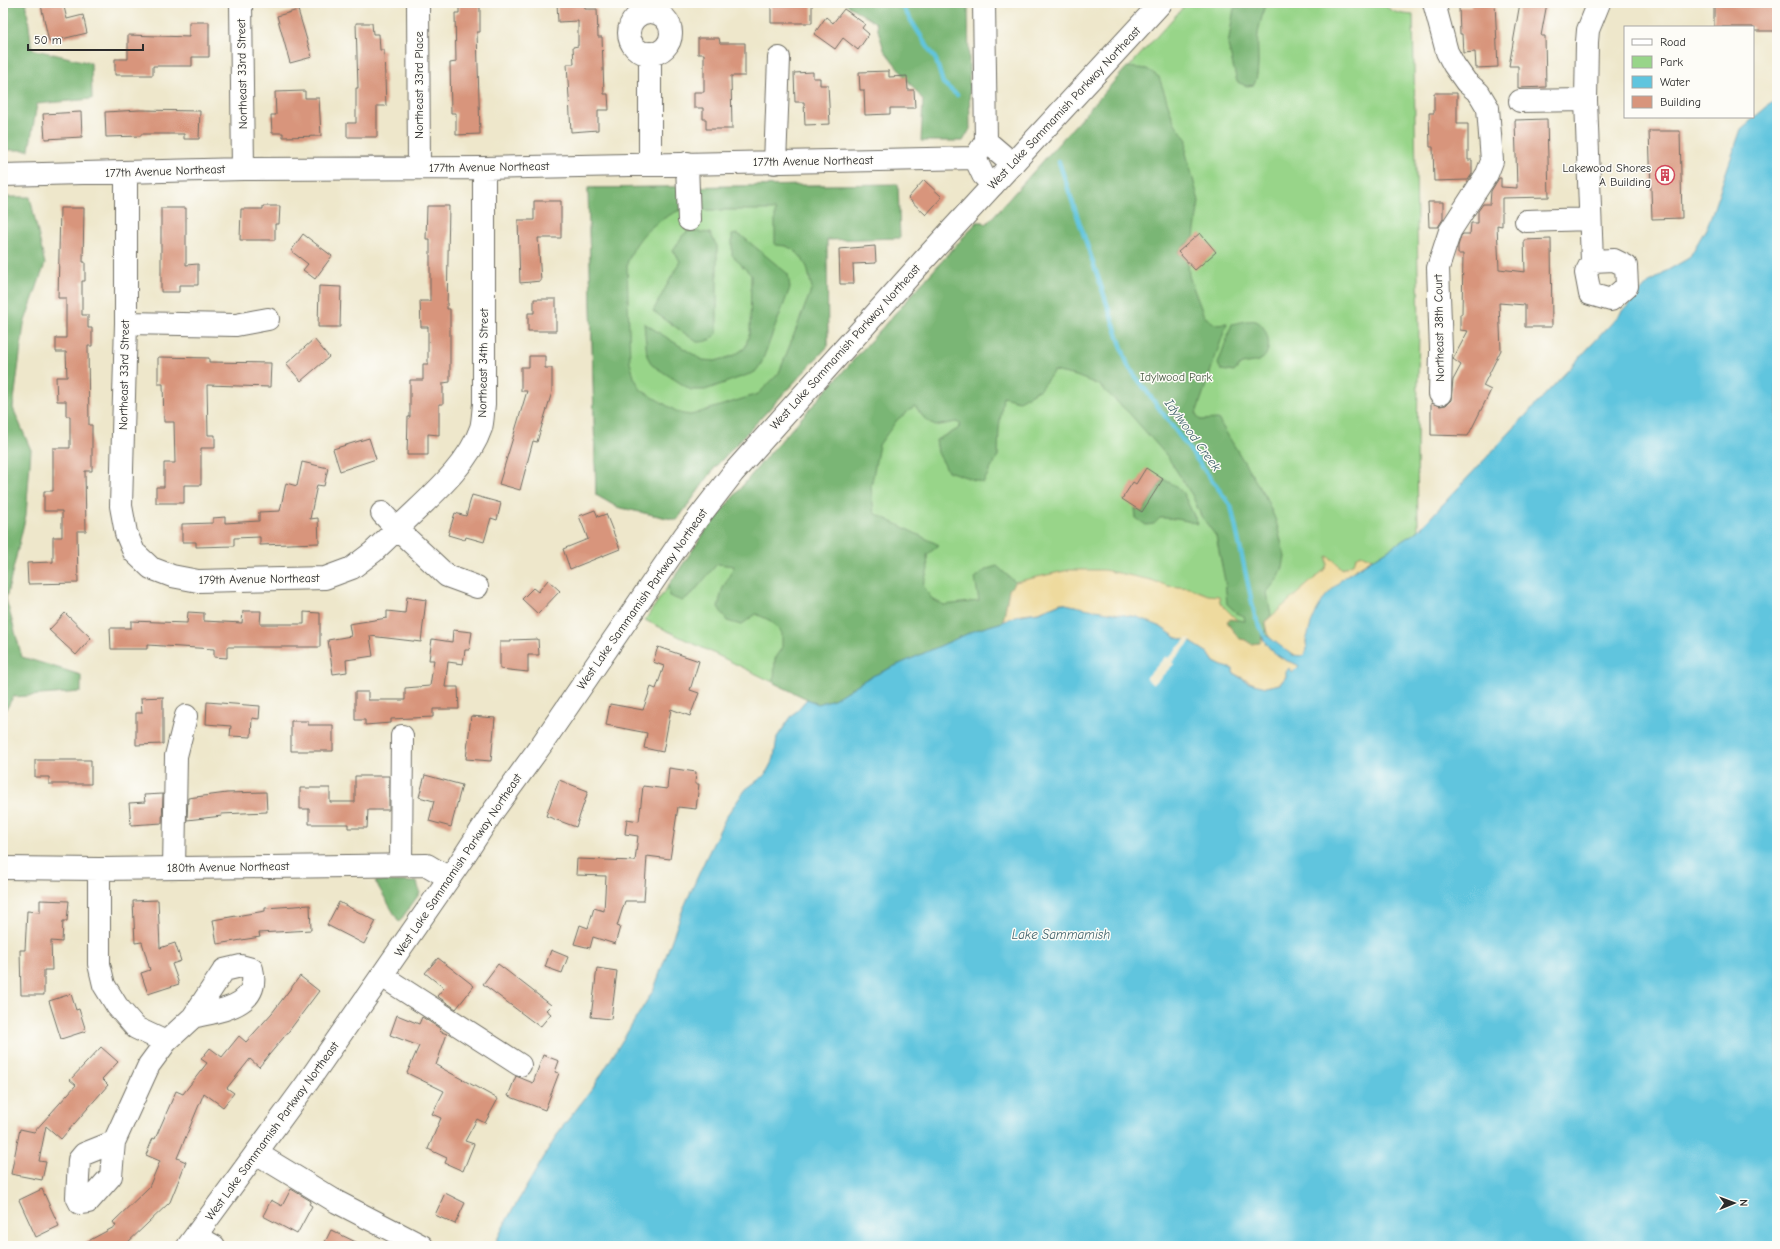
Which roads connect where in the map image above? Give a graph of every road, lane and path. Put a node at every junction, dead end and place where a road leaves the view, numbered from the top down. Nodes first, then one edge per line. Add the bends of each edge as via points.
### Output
1 (241, 3) edge
2 (418, 3) edge
3 (984, 3) edge
4 (1161, 3) edge
5 (1434, 3) edge
6 (1599, 3) edge
7 (650, 53) dead end
8 (779, 58) dead end
9 (1586, 100) junction
10 (1520, 101) dead end
11 (980, 149) junction
12 (687, 163) junction
13 (776, 163) junction
14 (650, 164) junction
15 (1013, 164) junction
16 (419, 167) junction
17 (484, 168) junction
18 (243, 169) junction
19 (126, 173) junction
20 (3, 175) edge
21 (993, 185) junction
22 (1590, 219) junction
23 (689, 220) dead end
24 (1526, 221) dead end
25 (1592, 261) dead end
26 (268, 319) dead end
27 (126, 323) junction
28 (1440, 394) dead end
29 (382, 513) dead end
30 (397, 529) junction
31 (151, 568) joint
32 (477, 587) dead end
33 (186, 716) dead end
34 (402, 736) dead end
35 (401, 865) junction
36 (3, 868) edge
37 (174, 868) junction
38 (99, 869) junction
39 (449, 878) junction
40 (382, 976) junction
41 (193, 1017) dead end
42 (166, 1042) junction
43 (520, 1065) dead end
44 (114, 1142) dead end
45 (256, 1153) junction
46 (199, 1243) edge
47 (422, 1246) edge

1 - 18 street, Northeast 33rd Street
2 - 16 street, Northeast 33rd Place
3 - 11 street
4 - 15 street, West Lake Sammamish Parkway Northeast
5 - 28 street, Northeast 38th Court via 1447,52 1466,82 1479,93 1488,108 1492,160 1487,174 1450,231 1438,268
6 - 9 street via 1588,30
7 - 14 street
8 - 13 street
9 - 10 street
9 - 22 street
11 - 13 street, 177th Avenue Northeast
11 - 15 street
11 - 21 street via 983,176
12 - 13 street, 177th Avenue Northeast
12 - 14 street, 177th Avenue Northeast
12 - 23 street
14 - 17 street, 177th Avenue Northeast
15 - 21 street, West Lake Sammamish Parkway Northeast
16 - 17 street, 177th Avenue Northeast
16 - 18 street, 177th Avenue Northeast
17 - 30 street, Northeast 34th Street via 484,404 481,427 469,452 453,472
18 - 19 street, 177th Avenue Northeast
19 - 20 street, 177th Avenue Northeast
19 - 27 street, Northeast 33rd Street
21 - 39 street, West Lake Sammamish Parkway Northeast via 733,472 685,535
22 - 24 street
22 - 25 street
26 - 27 street via 236,325
27 - 31 street, Northeast 33rd Street via 121,506 126,533 134,552
29 - 30 street
30 - 31 street, 179th Avenue Northeast via 352,568 325,578 198,581 172,576
30 - 32 street via 447,576
33 - 37 street via 176,756
34 - 35 street
35 - 37 street, 180th Avenue Northeast
35 - 39 street, 180th Avenue Northeast via 427,865
36 - 38 street, 180th Avenue Northeast
37 - 38 street, 180th Avenue Northeast
38 - 42 street via 99,964 104,985 117,1006 136,1028
39 - 40 street, West Lake Sammamish Parkway Northeast
40 - 43 street
40 - 45 street, West Lake Sammamish Parkway Northeast
41 - 42 street
42 - 44 street via 149,1064
45 - 46 street, West Lake Sammamish Parkway Northeast
45 - 47 street via 337,1202

